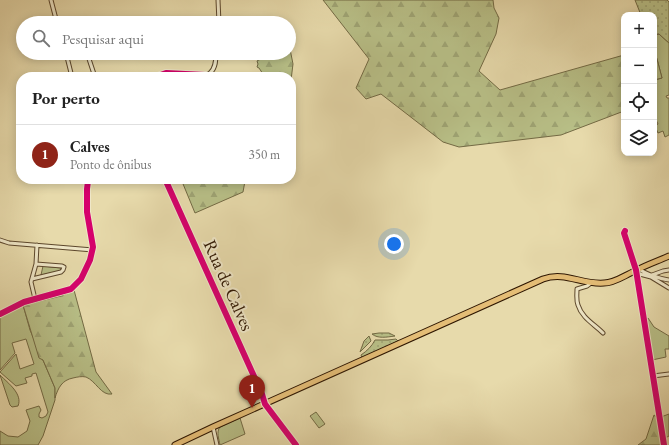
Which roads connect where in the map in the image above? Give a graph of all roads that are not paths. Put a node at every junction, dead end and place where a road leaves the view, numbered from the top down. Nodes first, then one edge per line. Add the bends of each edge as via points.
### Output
1 (51, 0) edge
2 (218, 0) edge
3 (55, 16) edge
4 (219, 16) edge
5 (68, 60) edge
6 (90, 60) edge
7 (215, 60) edge
8 (71, 72) edge
9 (94, 72) edge
10 (211, 72) edge
11 (88, 184) edge
12 (167, 184) edge
13 (625, 231) dead end
14 (0, 240) edge
15 (37, 246) junction
16 (93, 250) junction
17 (669, 256) edge
18 (36, 264) junction
19 (669, 270) edge
20 (637, 271) junction
21 (652, 275) junction
22 (32, 278) junction
23 (669, 280) edge
24 (590, 282) junction
25 (669, 288) edge
26 (35, 299) junction
27 (0, 314) edge
28 (603, 334) dead end
29 (669, 374) edge
30 (653, 376) junction
31 (265, 404) junction
32 (213, 427) junction
33 (175, 445) edge
34 (217, 445) edge
35 (296, 445) edge
36 (664, 445) edge

1 - 3 street
2 - 4 street
5 - 8 street
6 - 9 street
7 - 10 street
11 - 16 street via 87,212
12 - 31 street, Rua de Calves
13 - 20 street
14 - 15 street
15 - 16 street
15 - 18 street
16 - 26 street via 81,279 71,289
17 - 20 main road
18 - 22 street
18 - 22 street via 64,268 61,272
19 - 21 street
20 - 21 street
20 - 24 main road via 606,284
20 - 25 street
20 - 30 street
21 - 23 street
22 - 26 street
24 - 28 street via 587,286 577,289 577,304 587,320
24 - 31 main road via 556,276 543,279
26 - 27 street
29 - 30 street
30 - 36 street
31 - 32 main road
31 - 35 street, Rua de Calves
32 - 33 main road
32 - 34 street

